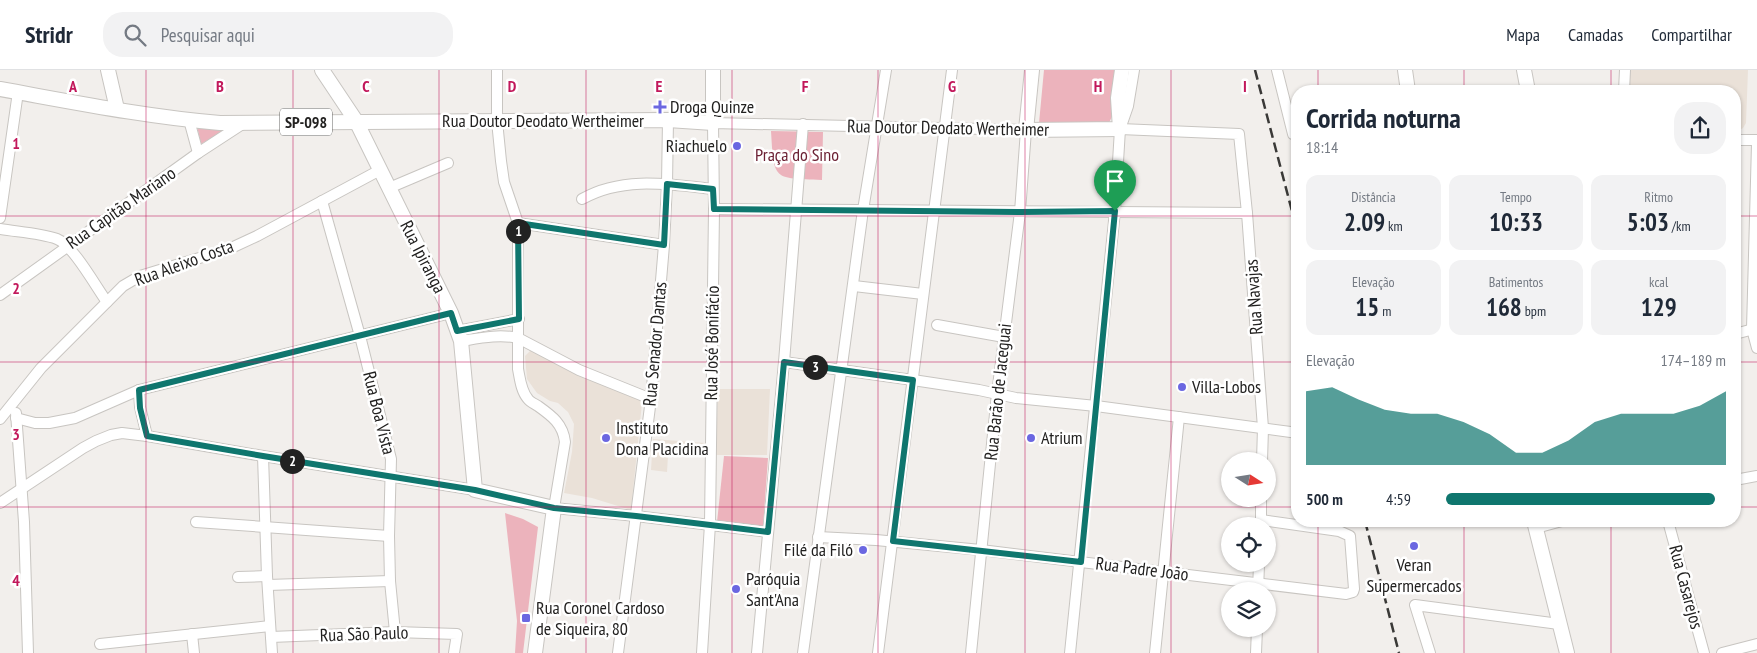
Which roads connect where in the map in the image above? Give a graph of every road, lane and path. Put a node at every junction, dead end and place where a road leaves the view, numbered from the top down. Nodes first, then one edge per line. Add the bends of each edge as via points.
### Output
1 (108, 70) edge
2 (322, 70) edge
3 (497, 70) edge
4 (713, 70) edge
5 (886, 70) edge
6 (952, 70) edge
7 (1032, 70) edge
8 (1122, 70) edge
9 (1134, 70) edge
10 (1277, 70) edge
11 (1405, 70) edge
12 (1524, 70) edge
13 (1625, 70) edge
14 (1407, 85) edge
15 (1527, 85) edge
16 (1624, 85) edge
17 (0, 89) edge
18 (18, 92) junction
19 (117, 109) junction
20 (189, 120) junction
21 (668, 120) junction
22 (1291, 120) edge
23 (356, 121) junction
24 (497, 121) junction
25 (713, 123) junction
26 (244, 124) junction
27 (803, 124) junction
28 (876, 126) junction
29 (944, 128) junction
30 (1026, 130) junction
31 (1120, 130) junction
32 (1238, 134) joint
33 (1741, 140) edge
34 (1757, 140) edge
35 (1757, 144) edge
36 (198, 154) junction
37 (448, 163) dead end
38 (380, 170) junction
39 (667, 184) junction
40 (389, 188) junction
41 (713, 189) junction
42 (582, 199) dead end
43 (322, 201) junction
44 (714, 209) junction
45 (796, 209) junction
46 (863, 210) junction
47 (934, 211) junction
48 (1115, 211) junction
49 (1020, 212) junction
50 (1248, 213) junction
51 (0, 218) edge
52 (518, 223) junction
53 (0, 229) edge
54 (664, 245) junction
55 (67, 246) junction
56 (854, 286) junction
57 (923, 294) junction
58 (0, 295) edge
59 (107, 302) junction
60 (451, 313) junction
61 (519, 319) junction
62 (937, 325) dead end
63 (1755, 328) edge
64 (1741, 332) edge
65 (360, 336) junction
66 (459, 336) junction
67 (1004, 337) junction
68 (518, 338) junction
69 (529, 345) junction
70 (1757, 348) edge
71 (784, 362) junction
72 (518, 369) junction
73 (841, 370) junction
74 (913, 380) junction
75 (139, 390) junction
76 (997, 394) junction
77 (651, 399) junction
78 (14, 400) junction
79 (1096, 406) junction
80 (1179, 417) junction
81 (16, 418) junction
82 (0, 419) edge
83 (1263, 428) junction
84 (1291, 432) edge
85 (147, 436) junction
86 (1262, 452) edge
87 (263, 456) junction
88 (391, 476) junction
89 (1757, 476) edge
90 (1741, 479) edge
91 (21, 489) junction
92 (475, 490) junction
93 (526, 501) junction
94 (0, 503) edge
95 (554, 508) junction
96 (636, 516) junction
97 (196, 522) dead end
98 (710, 524) junction
99 (1276, 525) edge
100 (1291, 526) edge
101 (266, 527) junction
102 (1296, 527) edge
103 (1535, 527) edge
104 (1670, 527) edge
105 (768, 532) junction
106 (551, 533) junction
107 (389, 536) junction
108 (818, 537) junction
109 (893, 541) junction
110 (981, 550) junction
111 (1081, 562) junction
112 (1163, 572) junction
113 (238, 577) dead end
114 (268, 580) junction
115 (390, 581) junction
116 (1226, 582) edge
117 (1276, 588) edge
118 (1559, 624) junction
119 (270, 626) junction
120 (395, 632) junction
121 (192, 634) junction
122 (271, 637) junction
123 (1257, 637) edge
124 (100, 644) dead end
125 (1757, 644) edge
126 (28, 653) edge
127 (194, 653) edge
128 (272, 653) edge
129 (454, 653) edge
130 (535, 653) edge
131 (618, 653) edge
132 (702, 653) edge
133 (757, 653) edge
134 (803, 653) edge
135 (878, 653) edge
136 (971, 653) edge
137 (1070, 653) edge
138 (1155, 653) edge
139 (1256, 653) edge
140 (1430, 653) edge
141 (1567, 653) edge
142 (1704, 653) edge
143 (1722, 653) edge

1 - 19 main road
2 - 23 main road, Rua Ipiranga
3 - 24 street
4 - 25 main road
5 - 28 street
6 - 29 street
7 - 30 main road
8 - 31 main road via 1118,98
9 - 31 street
10 - 22 street
11 - 14 main road
12 - 15 main road
13 - 16 street
17 - 18 main road, Rua Doutor Deodato Wertheimer / SP-098
18 - 19 main road, Rua Doutor Deodato Wertheimer / SP-098
18 - 51 street
19 - 20 main road, Rua Doutor Deodato Wertheimer / SP-098
20 - 26 main road, Rua Doutor Deodato Wertheimer / SP-098
20 - 36 street
21 - 24 main road, Rua Doutor Deodato Wertheimer / SP-098
21 - 25 main road, Rua Doutor Deodato Wertheimer / SP-098
21 - 39 street, Rua Senador Dantas
23 - 24 main road, Rua Doutor Deodato Wertheimer / SP-098
23 - 26 main road, Rua Doutor Deodato Wertheimer / SP-098
23 - 38 main road, Rua Ipiranga
24 - 52 street via 504,182
25 - 27 street, Rua Doutor Deodato Wertheimer / SP-098
25 - 41 street, Rua José Bonifácio
26 - 36 street, Rua Capitão Mariano
27 - 28 street, Rua Doutor Deodato Wertheimer / SP-098
27 - 45 street
28 - 29 street, Rua Doutor Deodato Wertheimer / SP-098
28 - 46 street
29 - 30 street, Rua Doutor Deodato Wertheimer / SP-098
29 - 47 street
30 - 31 main road, Rua Doutor Deodato Wertheimer / SP-098
30 - 49 street, Rua Barão de Jaceguai
31 - 32 street, Rua Doutor Deodato Wertheimer
31 - 48 street
32 - 50 street, Rua Navajas
33 - 34 street
35 - 63 street
36 - 55 street, Rua Capitão Mariano
37 - 40 street
38 - 40 main road, Rua Ipiranga
38 - 43 street, Rua Aleixo Costa
39 - 41 street
39 - 42 street via 613,186 596,190
39 - 54 street, Rua Senador Dantas
40 - 60 main road, Rua Ipiranga
41 - 44 street, Rua José Bonifácio
43 - 59 street, Rua Aleixo Costa via 229,249 140,276 123,286
43 - 65 street, Rua Boa Vista
44 - 45 street
44 - 98 street, Rua José Bonifácio
45 - 46 street
45 - 71 street
46 - 47 street
46 - 56 street
47 - 49 street
47 - 57 street
48 - 49 street
48 - 50 street
48 - 79 street
49 - 67 street, Rua Barão de Jaceguai
50 - 83 street, Rua Navajas
52 - 54 street
52 - 61 street
53 - 55 street via 59,239
54 - 77 street, Rua Senador Dantas
55 - 58 street, Rua Capitão Mariano
55 - 59 street
56 - 57 street
56 - 73 street
57 - 74 street
59 - 78 street, Rua Aleixo Costa
60 - 65 street
60 - 66 main road, Rua Ipiranga
61 - 66 street
61 - 68 street
62 - 67 street
63 - 64 street
63 - 70 street
65 - 75 street
65 - 88 street, Rua Boa Vista via 390,450
66 - 68 street
66 - 92 main road, Rua Ipiranga
67 - 76 street, Rua Barão de Jaceguai
68 - 69 street
68 - 72 street
69 - 72 street
69 - 77 street via 579,370
71 - 73 street
71 - 105 street
72 - 95 street via 528,399 553,417 564,434
73 - 74 street
73 - 108 street
74 - 76 street
74 - 109 street
75 - 81 street via 59,422 35,423
75 - 85 street
76 - 79 street
76 - 110 street, Rua Barão de Jaceguai
77 - 96 street, Rua Senador Dantas
78 - 81 street
78 - 82 street, Rua Aleixo Costa
79 - 80 street
79 - 111 street
80 - 83 street
80 - 112 street
81 - 91 street
83 - 84 street
83 - 86 street, Rua Navajas
85 - 87 street
85 - 91 street via 122,433 96,441
87 - 88 street
87 - 101 street
88 - 92 street
88 - 107 street, Rua Boa Vista
89 - 90 street
91 - 94 street
91 - 126 street
92 - 93 main road
93 - 95 main road
93 - 106 main road via 544,512 550,522
95 - 96 street
95 - 106 main road
96 - 98 street
96 - 131 street, Rua Senador Dantas
97 - 101 street
98 - 105 street
98 - 132 street, Rua José Bonifácio
99 - 100 street, Rua Padre João
101 - 107 street
101 - 114 street
102 - 117 street, Rua Padre João via 1345,533 1352,539 1354,589 1346,594
103 - 118 main road
104 - 142 street, Rua Casarejos
105 - 133 street
106 - 130 main road
107 - 115 street, Rua Boa Vista
108 - 109 street, Rua Padre João
108 - 134 street
109 - 110 street, Rua Padre João
109 - 135 street
110 - 111 street, Rua Padre João
110 - 136 street, Rua Barão de Jaceguai
111 - 112 street, Rua Padre João
111 - 137 street
112 - 116 street, Rua Padre João
112 - 138 street
113 - 114 street
114 - 115 street
114 - 119 street
115 - 120 street, Rua Boa Vista
118 - 140 street via 1415,604
118 - 141 main road
119 - 121 street
119 - 122 street
120 - 122 street, Rua São Paulo
120 - 129 street, Rua São Paulo via 457,634
121 - 124 street
121 - 127 street
122 - 128 street
123 - 139 street
125 - 143 street

